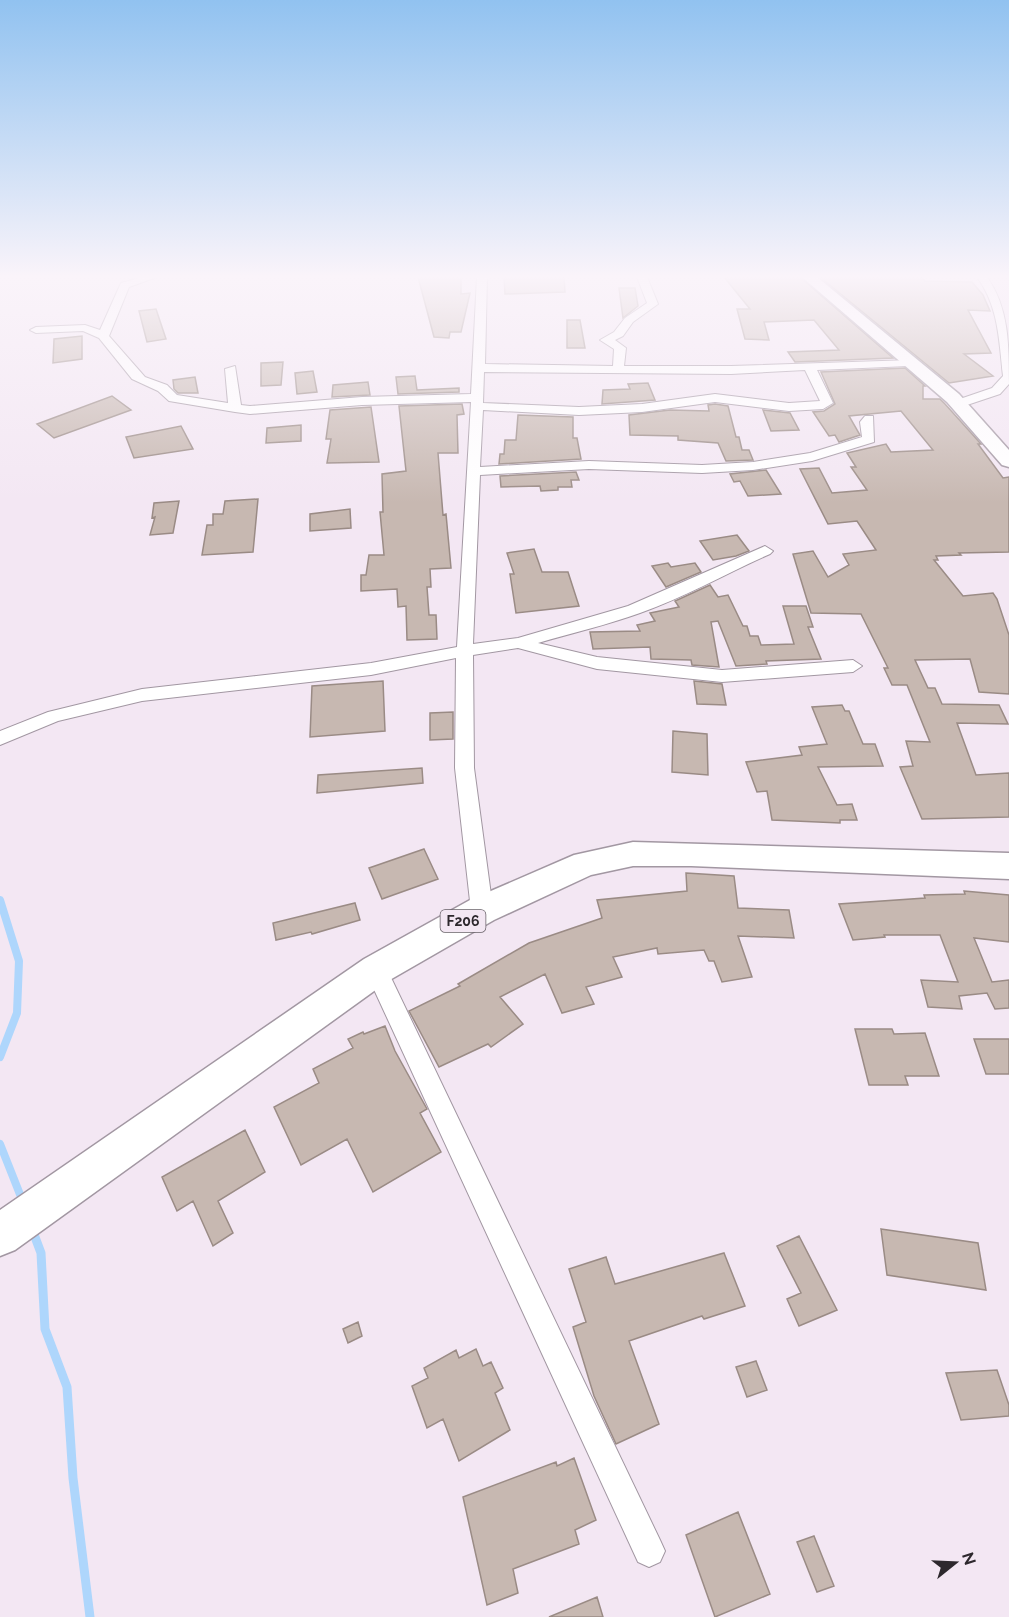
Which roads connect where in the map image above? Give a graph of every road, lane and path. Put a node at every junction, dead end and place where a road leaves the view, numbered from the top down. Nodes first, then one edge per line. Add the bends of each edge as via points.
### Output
1 (116, 352) edge
2 (480, 352) edge
3 (620, 352) edge
4 (897, 352) edge
5 (1005, 352) edge
6 (908, 362) junction
7 (809, 366) junction
8 (480, 368) junction
9 (231, 369) dead end
10 (618, 370) junction
11 (1009, 377) edge
12 (478, 402) junction
13 (958, 404) junction
14 (235, 408) junction
15 (869, 419) dead end
16 (1009, 462) edge
17 (473, 471) junction
18 (765, 551) dead end
19 (518, 643) junction
20 (467, 650) junction
21 (853, 666) dead end
22 (0, 738) edge
23 (1009, 866) edge
24 (483, 910) junction
25 (376, 970) junction
26 (0, 1234) edge
27 (649, 1551) dead end

1 - 14 street via 141,380 163,386 173,398
2 - 8 street
3 - 10 street
4 - 6 main road
5 - 11 street
6 - 7 street
6 - 13 main road
7 - 10 street
7 - 12 street via 826,398 823,405 789,407 715,398 615,410 568,411
8 - 10 street
8 - 12 street
9 - 14 street
11 - 13 street via 996,390
12 - 14 street via 362,401
12 - 17 street
13 - 16 main road
15 - 17 street via 869,439 793,461 702,469 632,465
17 - 20 street
18 - 19 street via 633,610
19 - 20 street
19 - 21 street via 597,663 722,676
20 - 22 street via 371,669 131,697 54,716
20 - 24 street via 464,749
23 - 24 main road, F206 via 633,854 585,864
24 - 25 main road, F206
25 - 26 main road, F206
25 - 27 street

